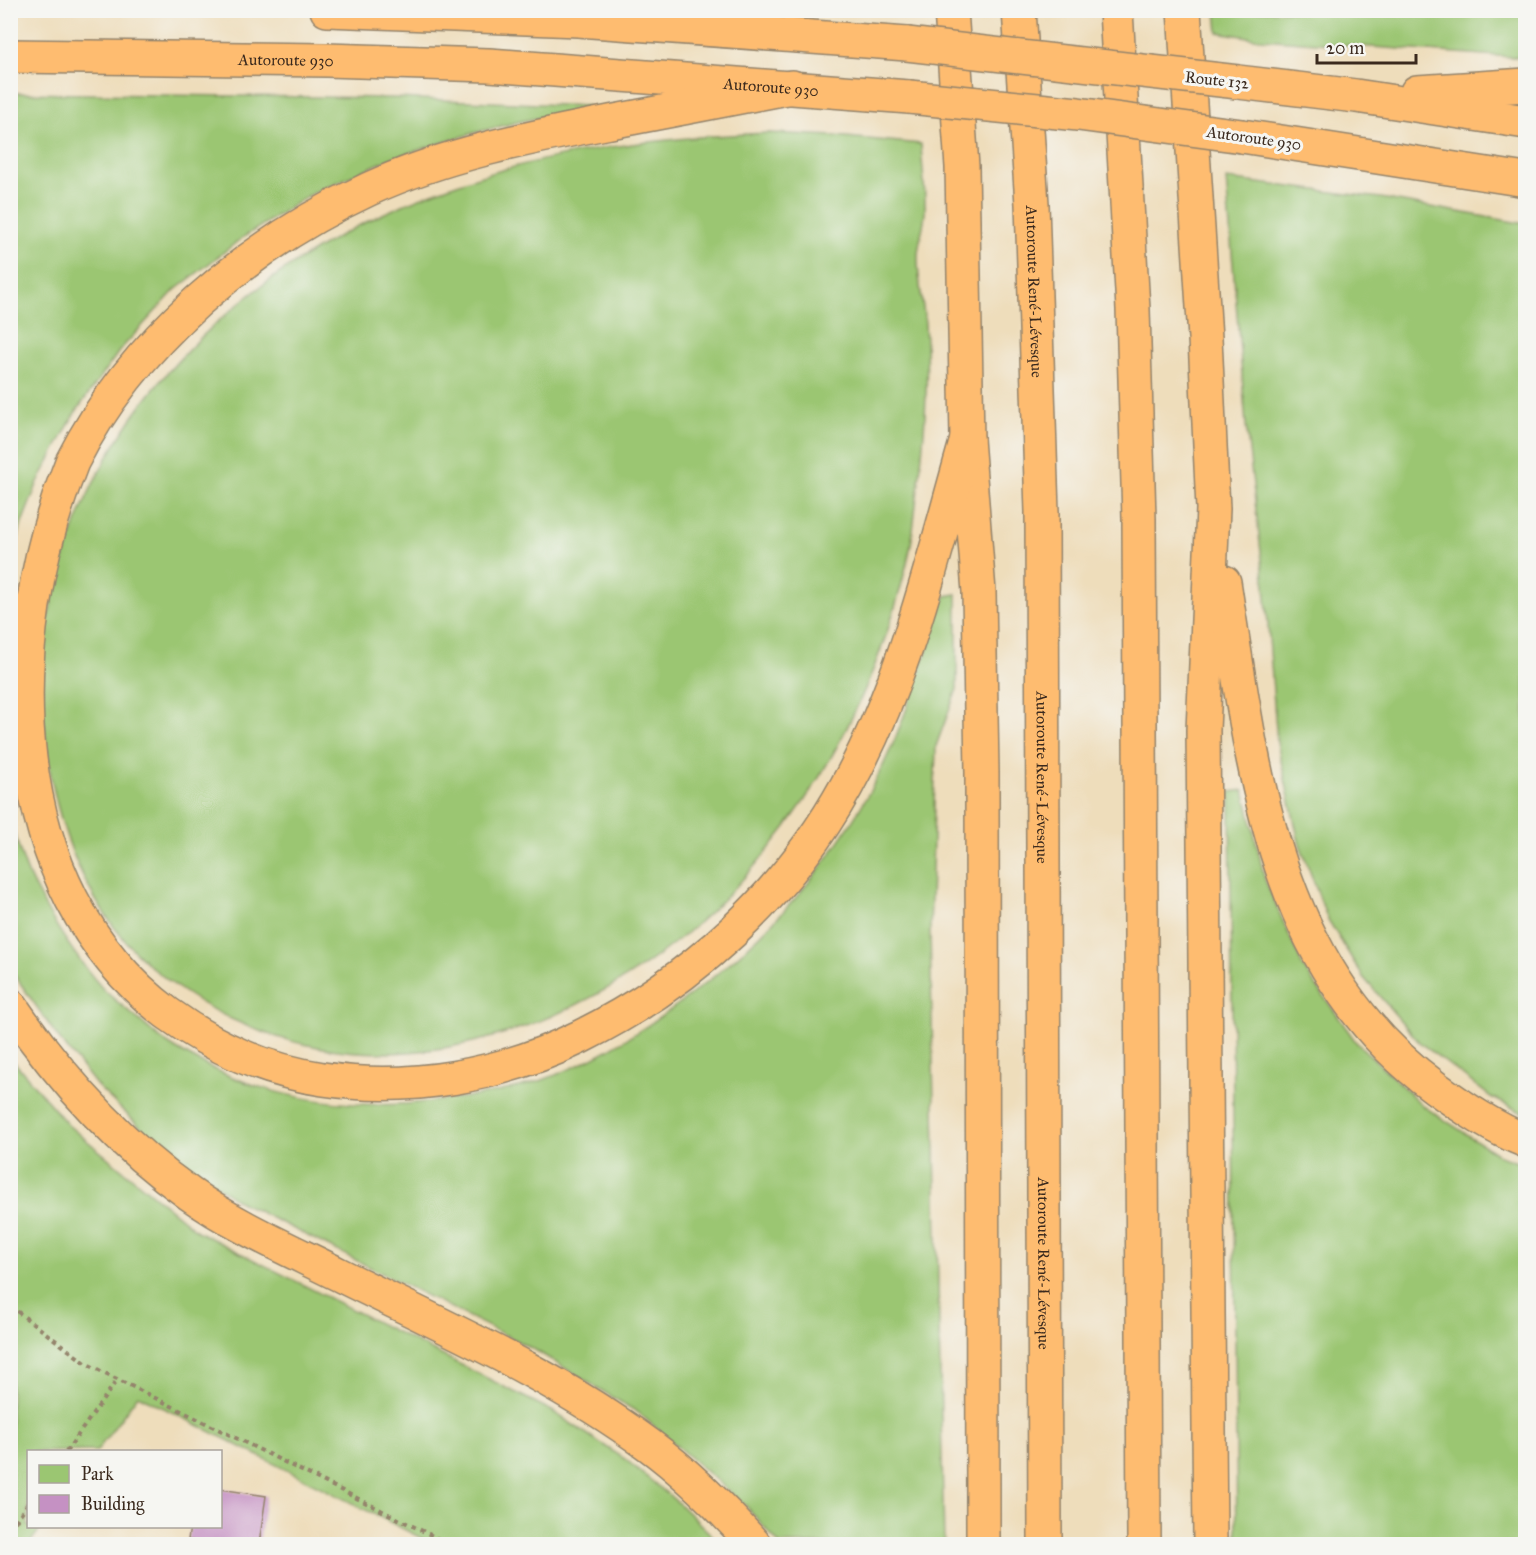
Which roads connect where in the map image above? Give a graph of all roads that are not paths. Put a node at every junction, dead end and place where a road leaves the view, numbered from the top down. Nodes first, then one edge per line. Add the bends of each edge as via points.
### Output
1 (327, 10) edge
2 (951, 10) edge
3 (1018, 10) edge
4 (1116, 10) edge
5 (1184, 10) edge
6 (400, 12) edge
7 (10, 56) edge
8 (1526, 85) edge
9 (792, 87) junction
10 (1356, 96) junction
11 (1526, 122) edge
12 (1526, 180) edge
13 (967, 439) junction
14 (1213, 510) junction
15 (10, 1005) edge
16 (1526, 1141) edge
17 (754, 1545) edge
18 (983, 1545) edge
19 (1045, 1545) edge
20 (1144, 1545) edge
21 (1210, 1545) edge

1 - 6 highway
2 - 13 highway via 962,167
3 - 19 highway, Autoroute René-Lévesque via 1032,204 1041,501
4 - 20 highway via 1134,321 1139,508
5 - 14 highway
6 - 10 highway, Route 132, bridge via 578,20 907,44
7 - 9 highway, Autoroute 930 via 489,65
8 - 10 highway
9 - 12 highway, Autoroute 930, bridge via 1078,114
9 - 13 highway via 548,134 476,151 400,176 336,206 253,257 205,295 157,342 116,393 72,461 41,537 20,620 15,712 22,770 42,846 64,896 92,941 151,1002 200,1037 286,1073 348,1083 423,1082 507,1065 590,1032 669,984 735,930 798,860 831,813 892,692
10 - 11 highway, Route 132
13 - 18 highway via 979,592 982,773
14 - 16 highway via 1257,783 1280,867 1306,929 1362,1017 1405,1063 1486,1122
14 - 21 highway via 1203,730
15 - 17 highway via 49,1059 95,1112 125,1142 191,1195 266,1239 498,1353 586,1403 651,1446 706,1494

